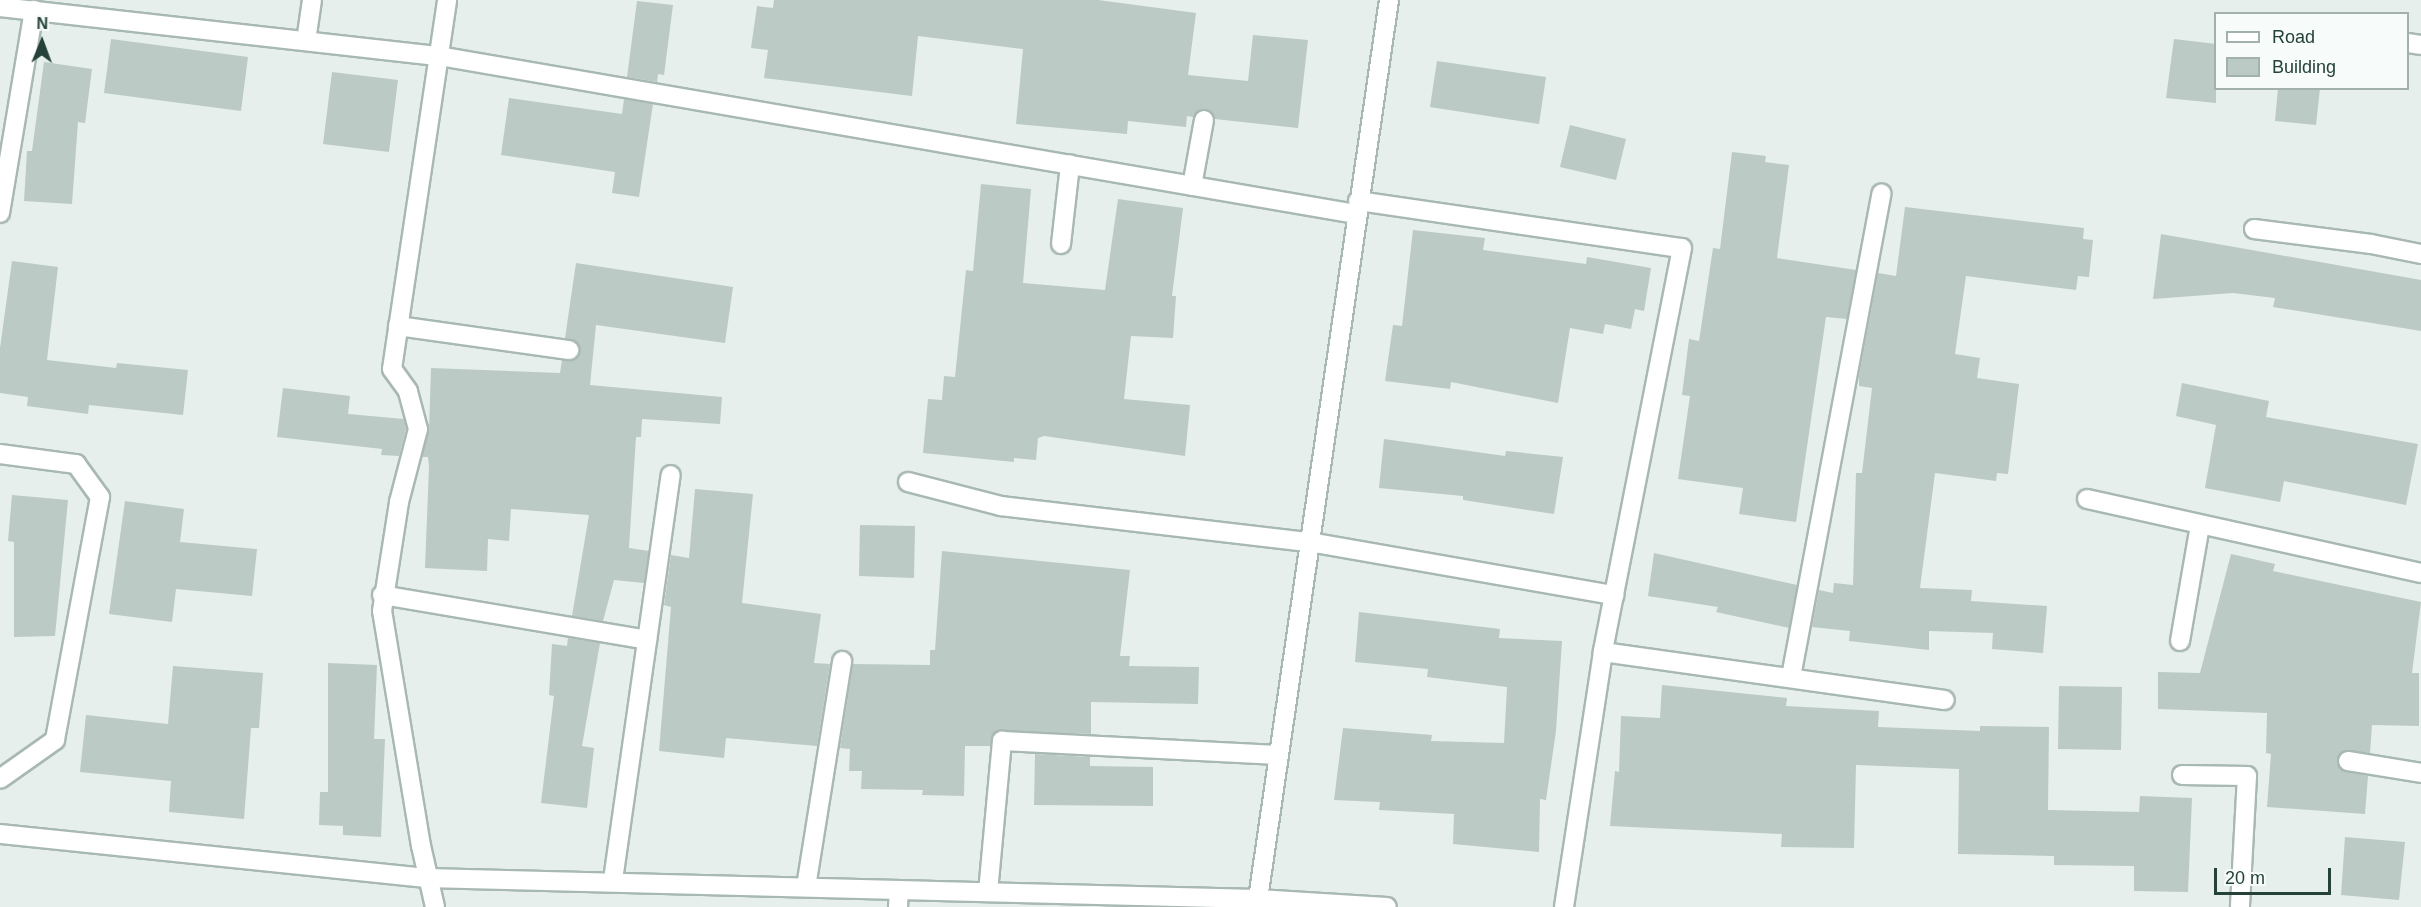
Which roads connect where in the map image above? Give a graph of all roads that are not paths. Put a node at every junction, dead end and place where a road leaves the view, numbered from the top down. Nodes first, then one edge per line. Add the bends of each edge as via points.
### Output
1 (312, 0) edge
2 (447, 0) edge
3 (1389, 0) edge
4 (0, 7) edge
5 (34, 10) junction
6 (306, 41) junction
7 (439, 56) junction
8 (1204, 120) dead end
9 (1070, 165) junction
10 (1192, 186) junction
11 (1882, 193) dead end
12 (1357, 208) junction
13 (0, 213) edge
14 (2254, 229) dead end
15 (1061, 244) dead end
16 (2421, 254) edge
17 (398, 326) junction
18 (569, 350) dead end
19 (0, 454) edge
20 (671, 475) dead end
21 (908, 482) dead end
22 (2087, 500) dead end
23 (2200, 525) junction
24 (1309, 542) junction
25 (2421, 573) edge
26 (382, 595) junction
27 (1614, 595) junction
28 (647, 640) junction
29 (2180, 641) dead end
30 (1603, 652) junction
31 (842, 661) dead end
32 (1791, 677) junction
33 (1945, 700) dead end
34 (1279, 755) junction
35 (2348, 761) dead end
36 (2421, 773) edge
37 (2182, 775) dead end
38 (0, 779) edge
39 (0, 834) edge
40 (427, 878) junction
41 (613, 880) junction
42 (806, 887) junction
43 (988, 892) junction
44 (898, 898) edge
45 (1257, 903) edge
46 (435, 907) edge
47 (1387, 907) edge
48 (1564, 907) edge
49 (2240, 907) edge

1 - 6 street
2 - 7 street
3 - 12 street
4 - 5 street
5 - 6 street
5 - 13 street
6 - 7 street
7 - 9 street
7 - 17 street
8 - 10 street
9 - 10 street
9 - 15 street
10 - 12 street
11 - 32 street
12 - 24 street
12 - 27 street via 1682,248
14 - 16 street
17 - 18 street
17 - 26 street via 392,369 408,391 418,429 399,502
19 - 38 street via 76,464 100,496 55,740
20 - 28 street
21 - 24 street via 1000,506
22 - 23 street
23 - 25 street
23 - 29 street
24 - 27 street
24 - 34 street
26 - 28 street
26 - 40 street
27 - 30 street
28 - 41 street
30 - 32 street
30 - 48 street
31 - 42 street
32 - 33 street
34 - 43 street via 1002,741
34 - 45 street
35 - 36 street
37 - 49 street via 2247,776
39 - 40 street
40 - 41 street
40 - 46 street
41 - 42 street
42 - 44 street
43 - 44 street
43 - 45 street
45 - 47 street

